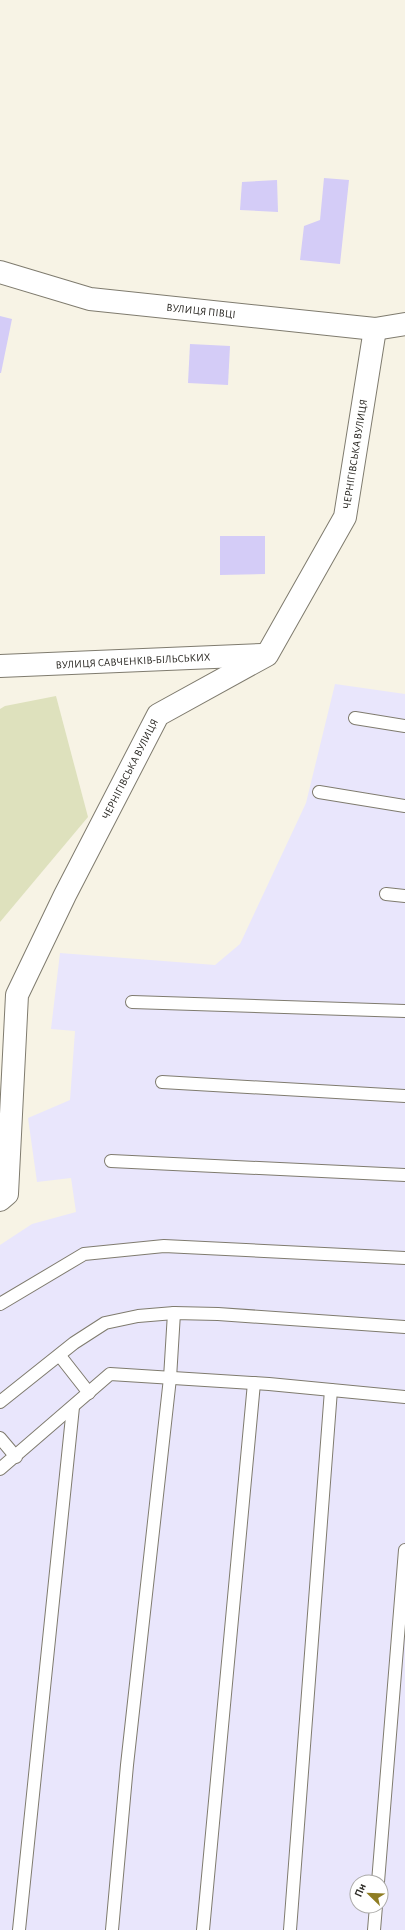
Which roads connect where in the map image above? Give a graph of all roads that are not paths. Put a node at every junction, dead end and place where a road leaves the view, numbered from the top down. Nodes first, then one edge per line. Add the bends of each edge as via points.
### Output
1 (0, 272) edge
2 (405, 324) edge
3 (375, 330) junction
4 (267, 655) junction
5 (0, 666) edge
6 (355, 718) dead end
7 (405, 726) edge
8 (319, 792) dead end
9 (405, 806) edge
10 (386, 894) dead end
11 (405, 896) edge
12 (132, 1002) dead end
13 (405, 1011) edge
14 (162, 1082) dead end
15 (405, 1096) edge
16 (111, 1161) dead end
17 (405, 1175) edge
18 (0, 1200) edge
19 (405, 1258) edge
20 (0, 1304) edge
21 (174, 1313) junction
22 (405, 1327) edge
23 (60, 1356) junction
24 (170, 1378) junction
25 (254, 1383) junction
26 (331, 1390) junction
27 (89, 1393) junction
28 (405, 1397) edge
29 (0, 1402) edge
30 (73, 1407) junction
31 (0, 1438) edge
32 (16, 1456) junction
33 (0, 1469) edge
34 (405, 1550) edge
35 (379, 1874) edge
36 (375, 1914) edge
37 (19, 1930) edge
38 (112, 1930) edge
39 (203, 1930) edge
40 (290, 1930) edge
41 (374, 1930) edge

1 - 3 street, ВУЛИЦЯ ПІВЦІ via 90,299
2 - 3 street, ВУЛИЦЯ ПІВЦІ
3 - 4 street, ЧЕРНІГІВСЬКА ВУЛИЦЯ via 345,517
4 - 5 street, ВУЛИЦЯ САВЧЕНКІВ-БІЛЬСЬКИХ
4 - 18 street, ЧЕРНІГІВСЬКА ВУЛИЦЯ via 158,715 58,910 17,995 7,1194
6 - 7 lane
8 - 9 lane
10 - 11 lane
12 - 13 lane
14 - 15 lane
16 - 17 lane
19 - 20 lane via 164,1246 84,1254
21 - 22 lane
21 - 23 lane via 138,1316 105,1323
21 - 24 lane
23 - 27 lane
23 - 29 lane
24 - 25 lane
24 - 27 lane via 110,1374
24 - 38 lane via 127,1765
25 - 26 lane
25 - 39 lane
26 - 28 lane
26 - 40 lane
27 - 30 lane
30 - 32 lane
30 - 37 lane
31 - 32 lane
32 - 33 lane
34 - 35 lane
36 - 41 lane

